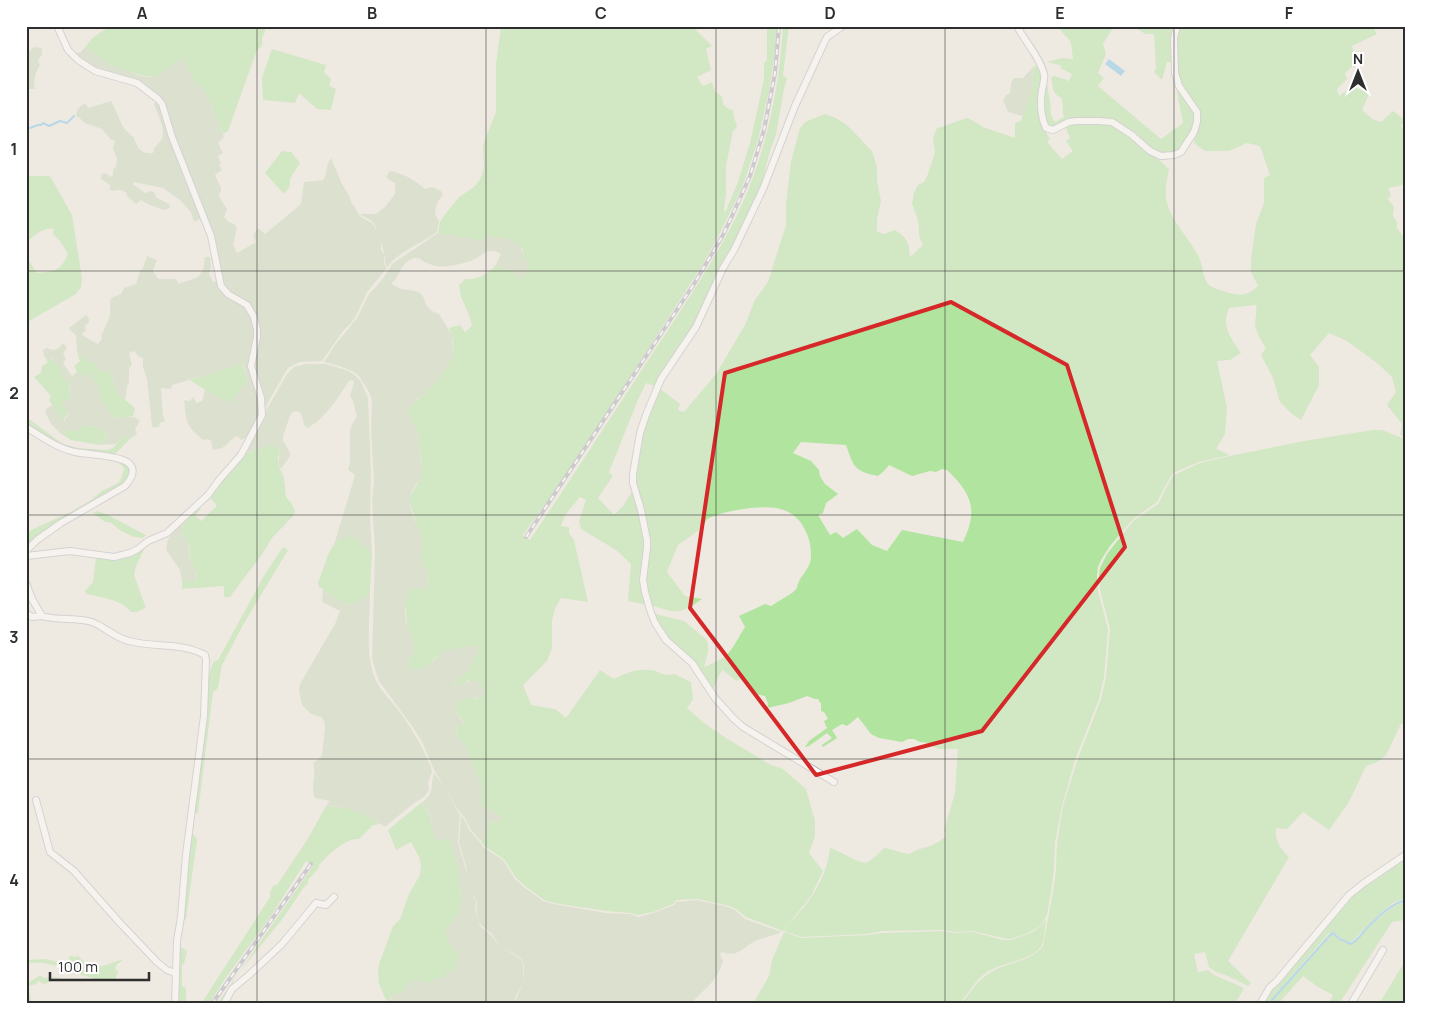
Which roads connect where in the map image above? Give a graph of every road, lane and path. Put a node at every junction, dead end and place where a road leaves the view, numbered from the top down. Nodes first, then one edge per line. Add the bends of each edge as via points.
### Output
1 (57, 26) edge
2 (843, 26) edge
3 (1017, 26) edge
4 (1177, 26) edge
5 (26, 427) edge
6 (26, 551) edge
7 (26, 556) edge
8 (26, 583) edge
9 (26, 613) edge
10 (42, 616) junction
11 (834, 782) dead end
12 (36, 800) dead end
13 (1405, 855) edge
14 (334, 897) dead end
15 (1383, 950) dead end
16 (175, 972) junction
17 (175, 1004) edge
18 (224, 1004) edge
19 (1260, 1004) edge
20 (1350, 1004) edge

1 - 7 street via 68,50 78,60 95,71 137,83 162,104 211,236 221,286 246,305 254,317 257,330 251,366 261,398 262,415 241,455 208,495 167,533 130,553 114,557 70,551
2 - 11 street via 827,37 734,250 696,327 661,379 640,433 633,474 647,540 645,592 660,632 692,663 732,718
3 - 4 street via 1044,76 1040,102 1046,128 1053,130 1077,120 1112,122 1150,151 1167,156 1180,152 1197,122 1196,112 1179,86 1175,73
5 - 6 street via 60,447 124,460 130,464 133,473 125,486 61,523
8 - 10 street
9 - 10 street via 32,618
10 - 16 street via 93,623 129,641 181,647 205,655 204,716
12 - 16 street via 50,852 74,871 157,962
13 - 19 street via 1349,895 1270,987
14 - 18 street via 326,905 316,903 282,944 232,989
15 - 20 street
16 - 17 street

